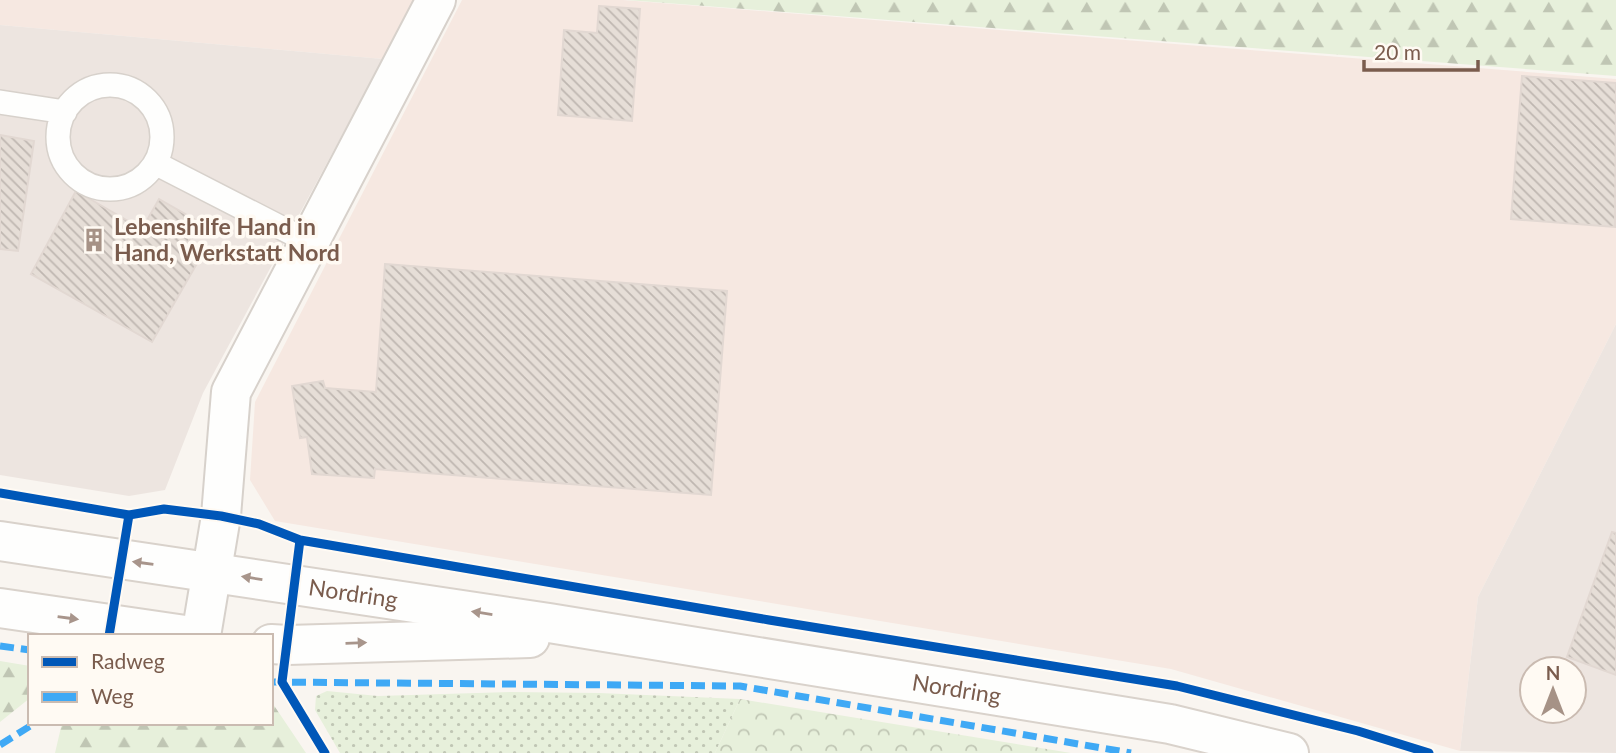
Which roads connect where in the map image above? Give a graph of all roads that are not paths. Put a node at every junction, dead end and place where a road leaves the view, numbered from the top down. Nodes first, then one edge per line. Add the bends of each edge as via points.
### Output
1 (436, 0) edge
2 (0, 102) edge
3 (65, 112) junction
4 (155, 163) junction
5 (309, 242) junction
6 (0, 541) edge
7 (210, 572) junction
8 (0, 608) edge
9 (178, 634) edge
10 (201, 634) edge
11 (623, 636) junction
12 (273, 644) edge
13 (1289, 753) edge

1 - 5 main road
2 - 3 lane
3 - 4 lane via 58,129 59,147 77,177 93,186 128,186 144,177
3 - 4 lane via 75,99 104,85 136,92 158,116 161,148
4 - 5 lane
5 - 7 main road via 231,392 221,516
7 -> 6 main road, Nordring
7 - 10 main road
11 -> 7 main road, Nordring
8 -> 9 main road
12 -> 11 main road, Nordring
11 - 13 main road, Nordring via 1170,723

